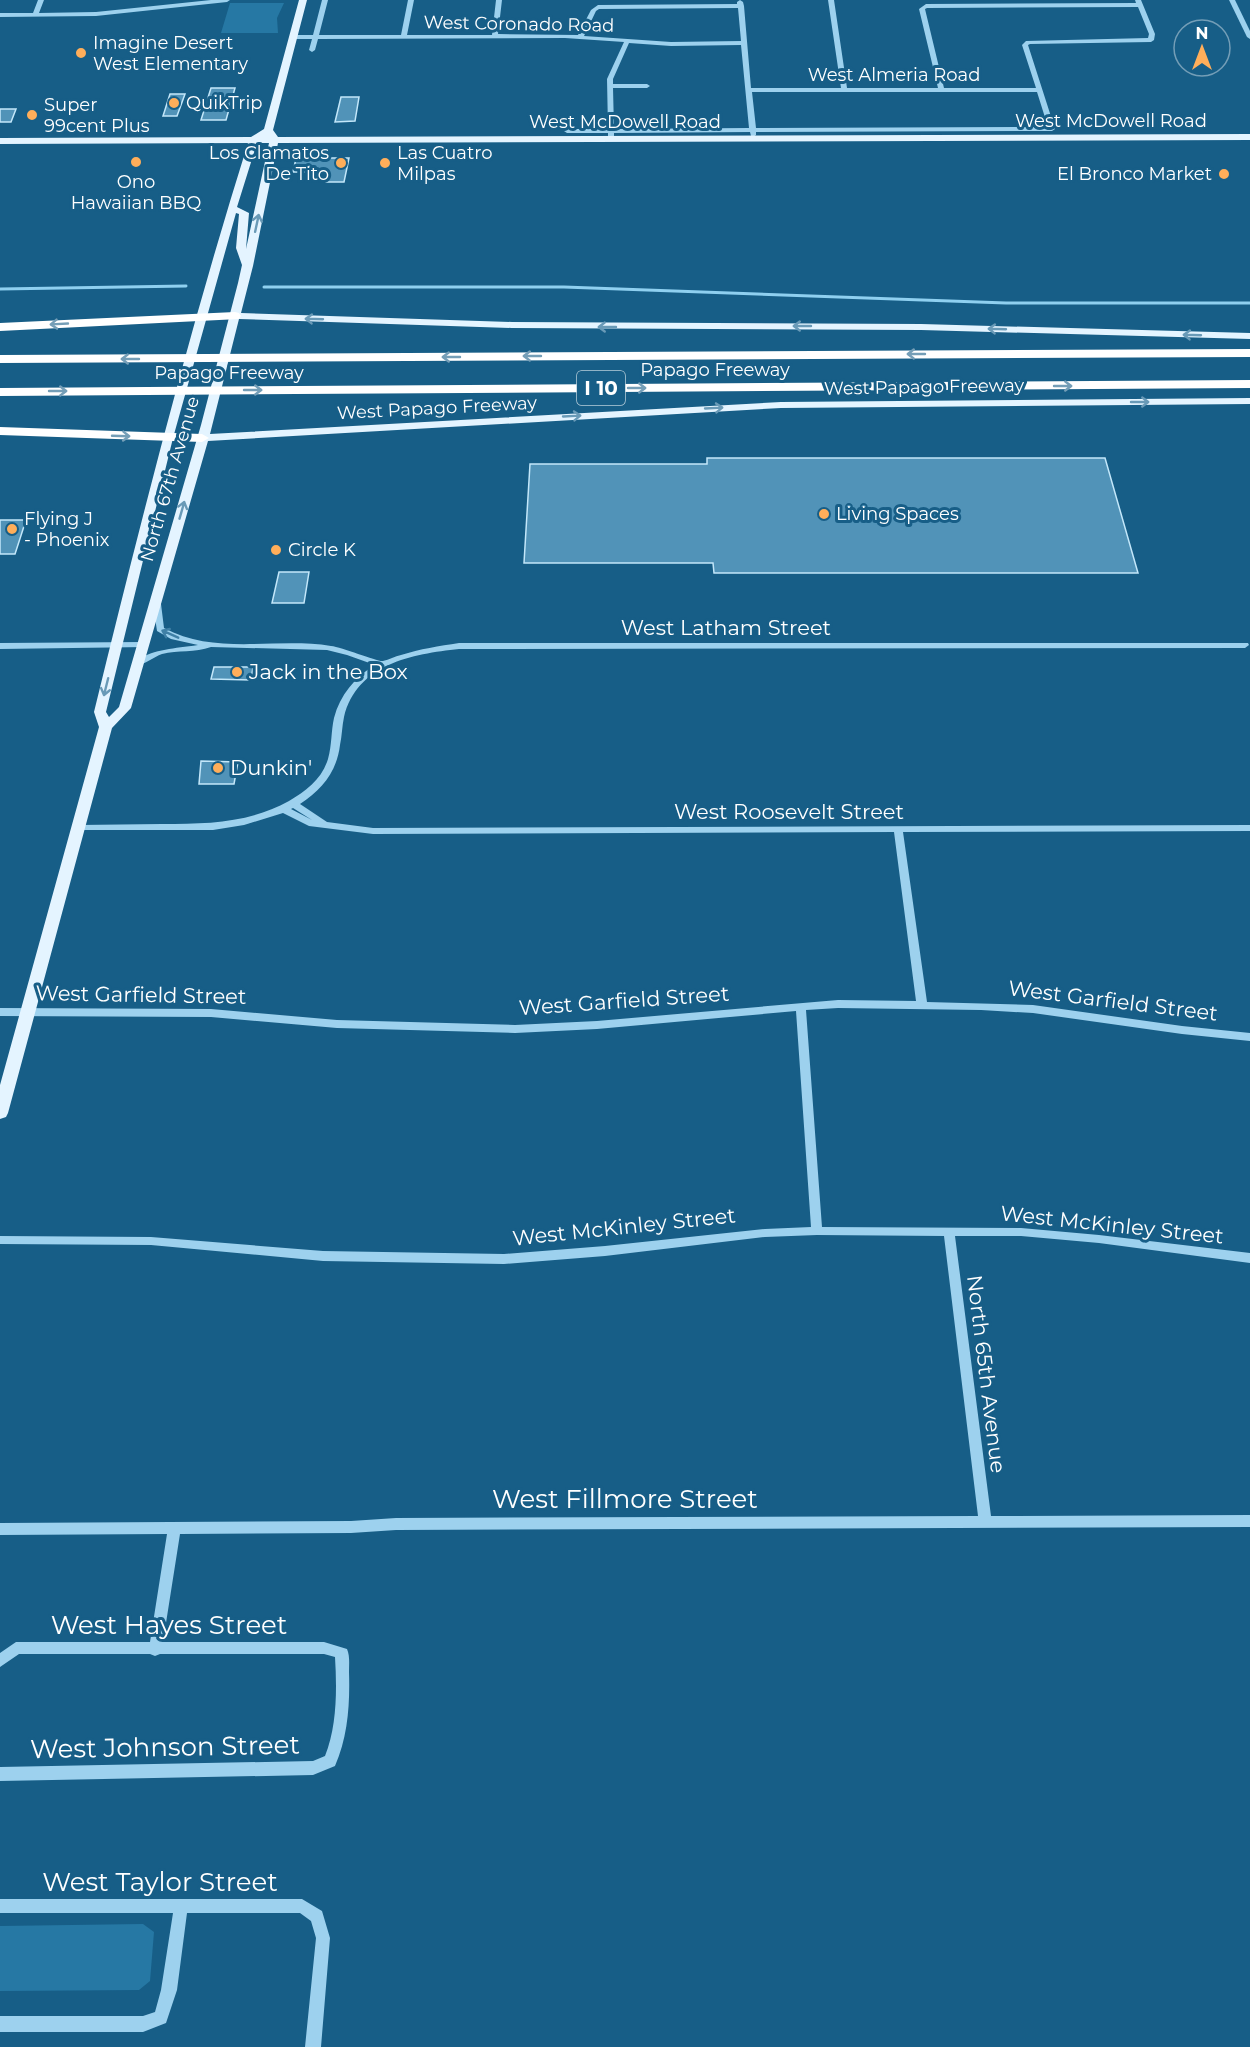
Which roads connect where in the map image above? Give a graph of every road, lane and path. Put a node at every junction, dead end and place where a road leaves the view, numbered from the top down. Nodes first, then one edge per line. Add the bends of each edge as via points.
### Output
1 (41, 0) edge
2 (142, 0) edge
3 (227, 0) edge
4 (303, 0) edge
5 (325, 0) edge
6 (411, 0) edge
7 (499, 0) edge
8 (831, 0) edge
9 (1232, 0) edge
10 (1139, 2) edge
11 (740, 3) edge
12 (146, 9) junction
13 (0, 15) edge
14 (35, 15) junction
15 (1239, 15) junction
16 (1248, 15) dead end
17 (293, 37) junction
18 (315, 37) junction
19 (404, 37) junction
20 (495, 37) junction
21 (580, 37) junction
22 (1250, 37) edge
23 (627, 40) junction
24 (744, 44) junction
25 (312, 50) dead end
26 (611, 86) junction
27 (648, 86) dead end
28 (748, 90) junction
29 (844, 90) junction
30 (941, 90) junction
31 (1040, 90) junction
32 (268, 130) junction
33 (567, 131) dead end
34 (752, 134) junction
35 (611, 135) junction
36 (1250, 137) edge
37 (254, 139) junction
38 (274, 139) junction
39 (0, 141) edge
40 (233, 209) junction
41 (248, 266) junction
42 (202, 316) junction
43 (235, 316) junction
44 (0, 327) edge
45 (1250, 336) edge
46 (1250, 353) edge
47 (0, 359) edge
48 (1250, 384) edge
49 (0, 392) edge
50 (1250, 401) edge
51 (0, 431) edge
52 (167, 438) junction
53 (202, 438) junction
54 (157, 597) junction
55 (117, 645) junction
56 (143, 645) junction
57 (213, 645) junction
58 (1245, 645) dead end
59 (0, 646) edge
60 (138, 663) junction
61 (380, 664) junction
62 (106, 727) junction
63 (292, 803) junction
64 (281, 808) junction
65 (328, 826) junction
66 (79, 828) junction
67 (1250, 828) edge
68 (898, 829) junction
69 (922, 1005) junction
70 (801, 1007) junction
71 (0, 1012) edge
72 (28, 1012) junction
73 (1250, 1036) edge
74 (0, 1113) edge
75 (817, 1231) junction
76 (949, 1232) junction
77 (0, 1239) edge
78 (1250, 1258) edge
79 (985, 1521) junction
80 (1250, 1521) edge
81 (0, 1529) edge
82 (174, 1529) junction
83 (155, 1650) junction
84 (0, 1661) edge
85 (330, 1761) joint
86 (0, 1774) edge
87 (0, 1906) edge
88 (181, 1906) junction
89 (0, 2024) edge
90 (313, 2047) edge

1 - 14 street
2 - 12 street
3 - 12 street
4 - 17 main road
5 - 18 street
6 - 19 street
7 - 20 street
8 - 29 street
9 - 15 street
10 - 30 street via 926,6 922,9
10 - 31 street via 1151,40 1028,42 1025,45
11 - 21 street via 598,7
11 - 24 street
12 - 14 street
13 - 14 street
15 - 16 street
15 - 22 street
17 - 18 street, West Coronado Road
17 - 32 main road
18 - 19 street, West Coronado Road
18 - 25 street
19 - 20 street, West Coronado Road
20 - 21 street, West Coronado Road
21 - 23 street, West Coronado Road
23 - 24 street, West Coronado Road
23 - 26 street via 612,73
24 - 28 street
26 - 27 street
26 - 35 street
28 - 29 street, West Almeria Road
28 - 34 street
29 - 30 street, West Almeria Road
30 - 31 street, West Almeria Road
31 - 34 street, West McDowell Road via 1052,129
32 - 37 main road
32 - 38 main road
33 - 35 street, West McDowell Road
34 - 35 main road, West McDowell Road
34 - 36 main road, West McDowell Road
35 - 38 main road, West McDowell Road
37 - 38 main road, West McDowell Road
37 - 39 main road, West McDowell Road
37 - 40 main road, North 67th Avenue
41 -> 38 main road, North 67th Avenue
40 - 41 main road via 244,213 241,248
40 - 42 main road, North 67th Avenue
41 - 43 main road, North 67th Avenue
42 - 43 highway
42 -> 44 highway
42 - 52 main road, North 67th Avenue
45 -> 43 main road via 921,327 512,326
43 - 53 main road, North 67th Avenue
46 -> 47 highway, Papago Freeway / I 10
49 -> 48 highway, Papago Freeway / I 10
53 -> 50 main road, West Papago Freeway via 781,405
51 -> 52 highway
52 - 53 highway
52 - 55 main road, North 67th Avenue
54 -> 53 main road, North 67th Avenue
54 - 56 main road, North 67th Avenue
57 -> 54 street via 160,629
55 - 56 street
55 - 59 street
55 -> 62 main road, North 67th Avenue via 100,712
56 - 60 main road, North 67th Avenue
57 - 60 street via 159,651
57 - 61 street via 318,647 353,653
58 - 61 street, West Latham Street via 459,646 423,651
60 - 62 main road, North 67th Avenue via 125,708
61 - 63 street via 355,684 344,703 328,771 312,790
62 - 66 main road, North 67th Avenue
63 - 64 street
63 - 65 street, West Roosevelt Street
64 - 65 street, West Roosevelt Street via 309,824
64 - 66 street via 254,819 213,827
65 - 68 street, West Roosevelt Street via 373,831
66 - 72 main road, North 67th Avenue
67 - 68 street, West Roosevelt Street
68 - 69 street
69 - 70 street, West Garfield Street
69 - 73 street, West Garfield Street via 1033,1009
70 - 72 street, West Garfield Street via 515,1029 337,1024 210,1013
70 - 75 street
71 - 72 street, West Garfield Street
72 - 74 main road, North 67th Avenue
75 - 76 street, West McKinley Street
75 - 77 street, West McKinley Street via 716,1237 504,1259 322,1256 151,1241
76 - 78 street, West McKinley Street via 1056,1235
76 - 79 street, North 65th Avenue
79 - 80 street, West Fillmore Street
79 - 82 street, West Fillmore Street
81 - 82 street, West Fillmore Street
82 - 83 street
83 - 84 street, West Hayes Street via 16,1648
83 - 85 street, West Hayes Street via 324,1648 342,1653 337,1746
85 - 86 street, West Johnson Street via 313,1768
87 - 88 street, West Taylor Street
88 - 89 street via 161,2018 143,2024
88 - 90 street, West Taylor Street via 302,1906 317,1916 323,1938

